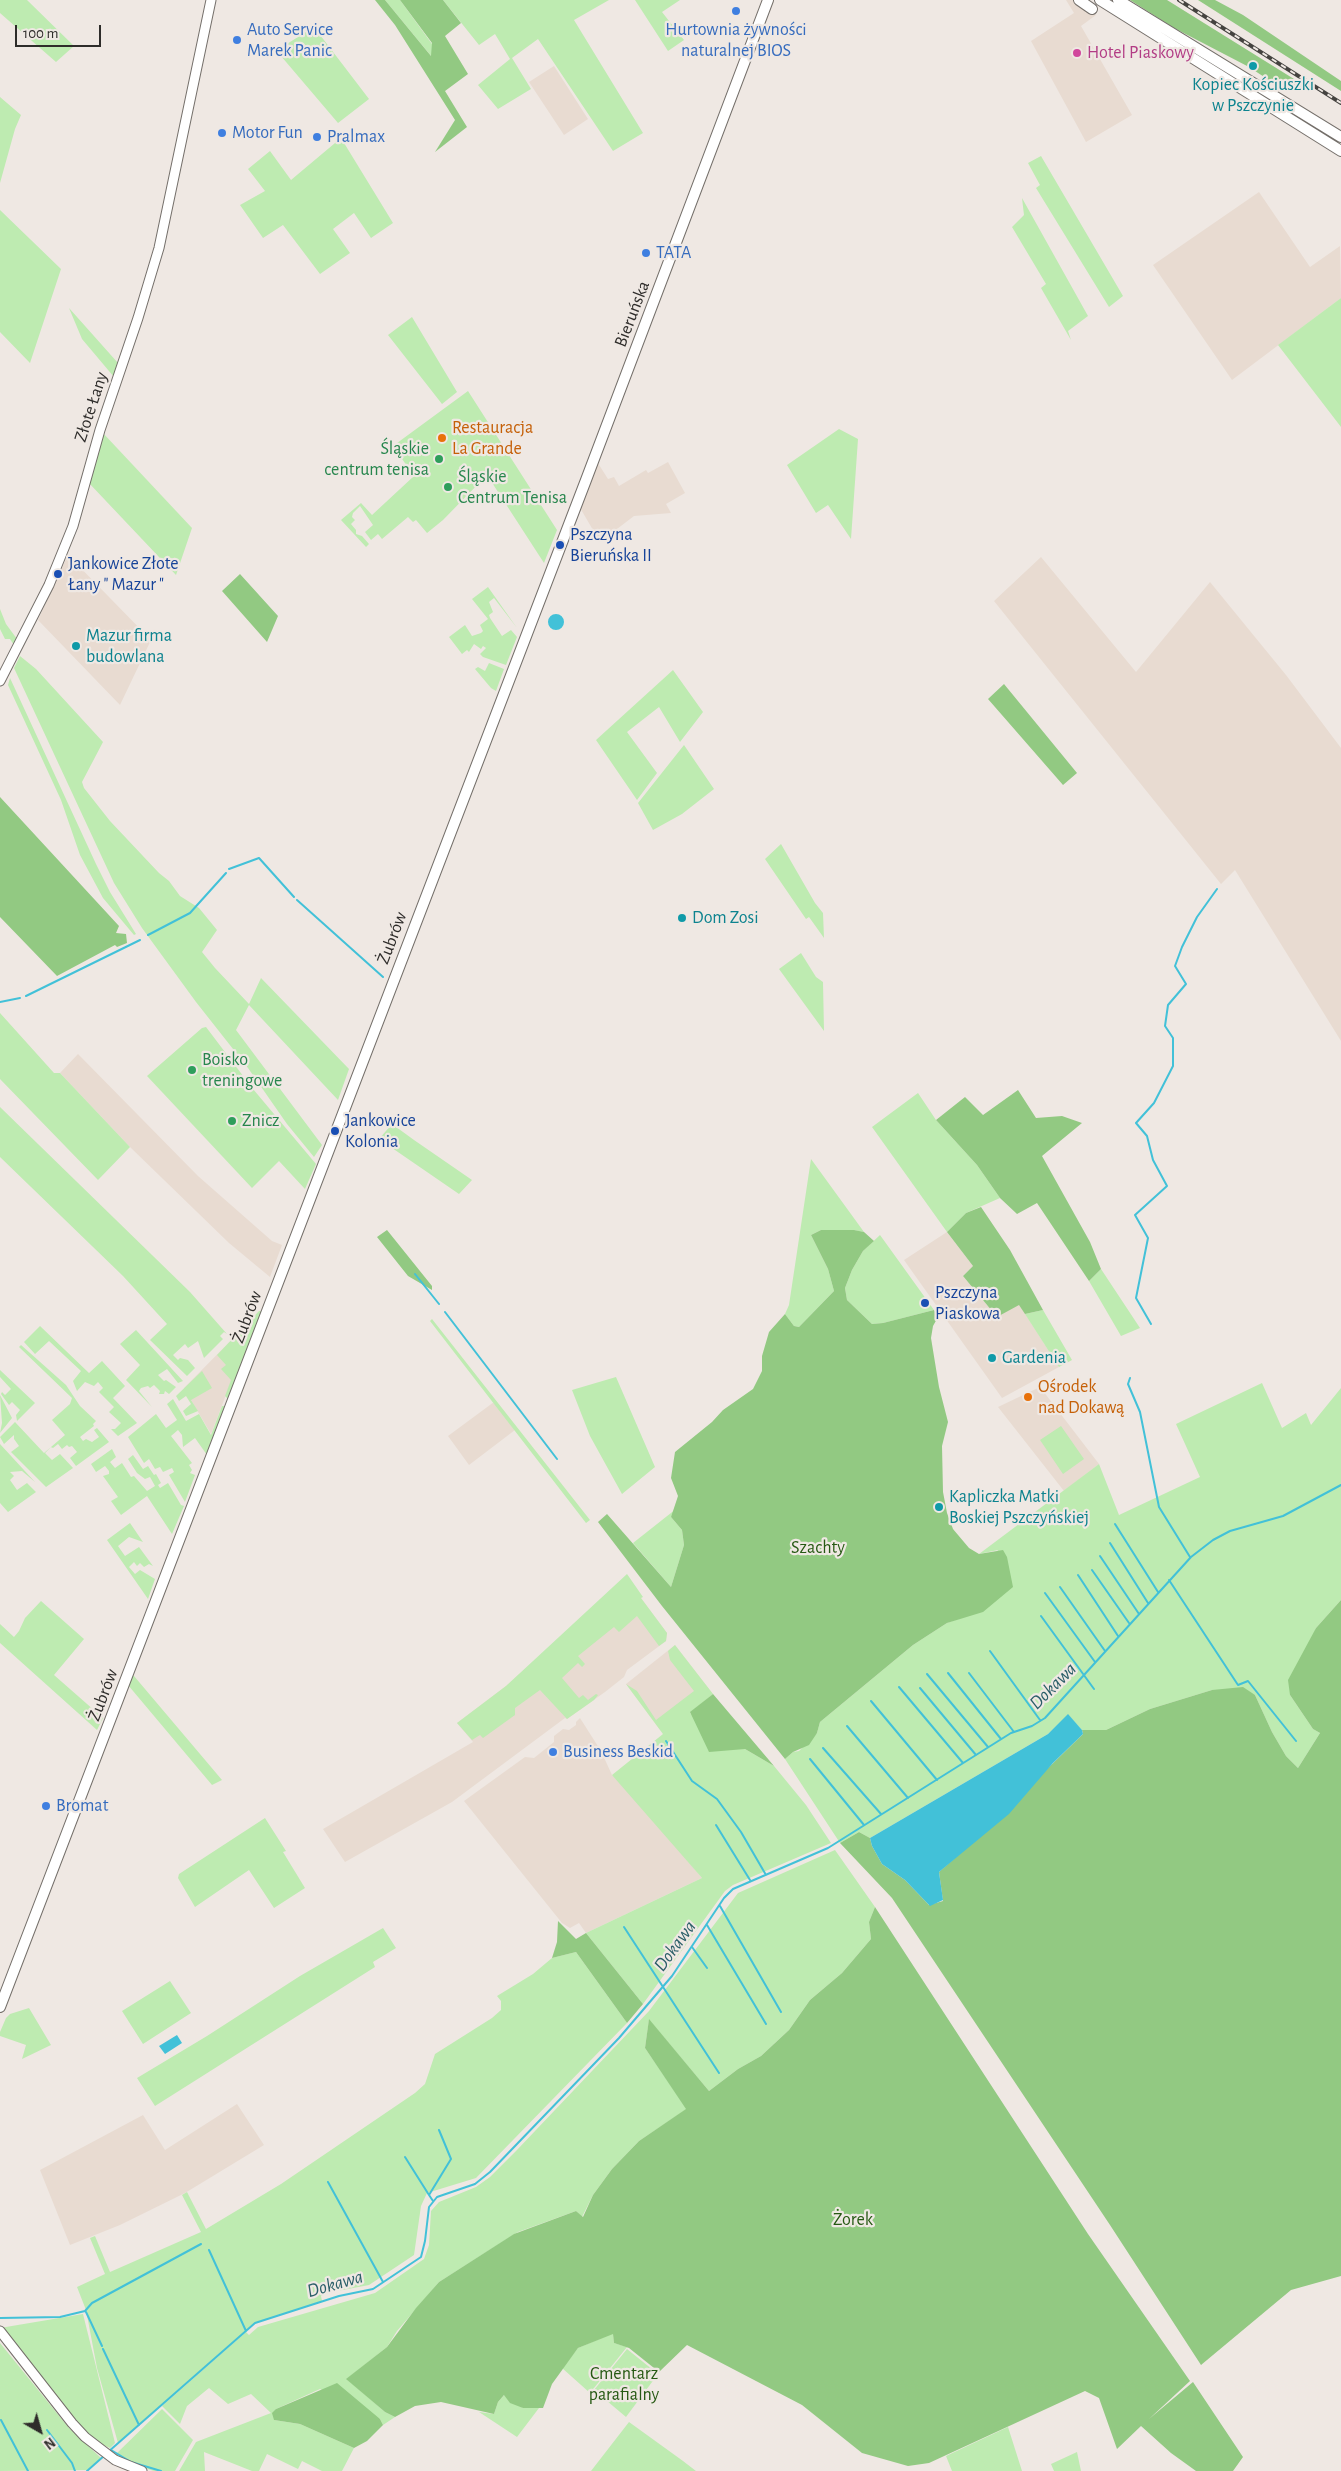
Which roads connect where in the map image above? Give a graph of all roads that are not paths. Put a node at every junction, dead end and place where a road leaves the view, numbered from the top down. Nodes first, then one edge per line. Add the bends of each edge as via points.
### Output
1 (212, 0) edge
2 (768, 0) edge
3 (1078, 0) edge
4 (1100, 0) edge
5 (1118, 0) edge
6 (1092, 9) dead end
7 (1341, 137) edge
8 (1341, 151) edge
9 (524, 638) joint
10 (0, 681) edge
11 (0, 2007) edge
12 (0, 2331) edge
13 (142, 2471) edge

1 - 10 street, Złote Łany via 159,248 100,430 73,526 52,580
2 - 9 main road, Bieruńska
3 - 6 main road
4 - 8 main road
5 - 7 main road
9 - 11 main road, Żubrów
12 - 13 street via 72,2423 115,2460

